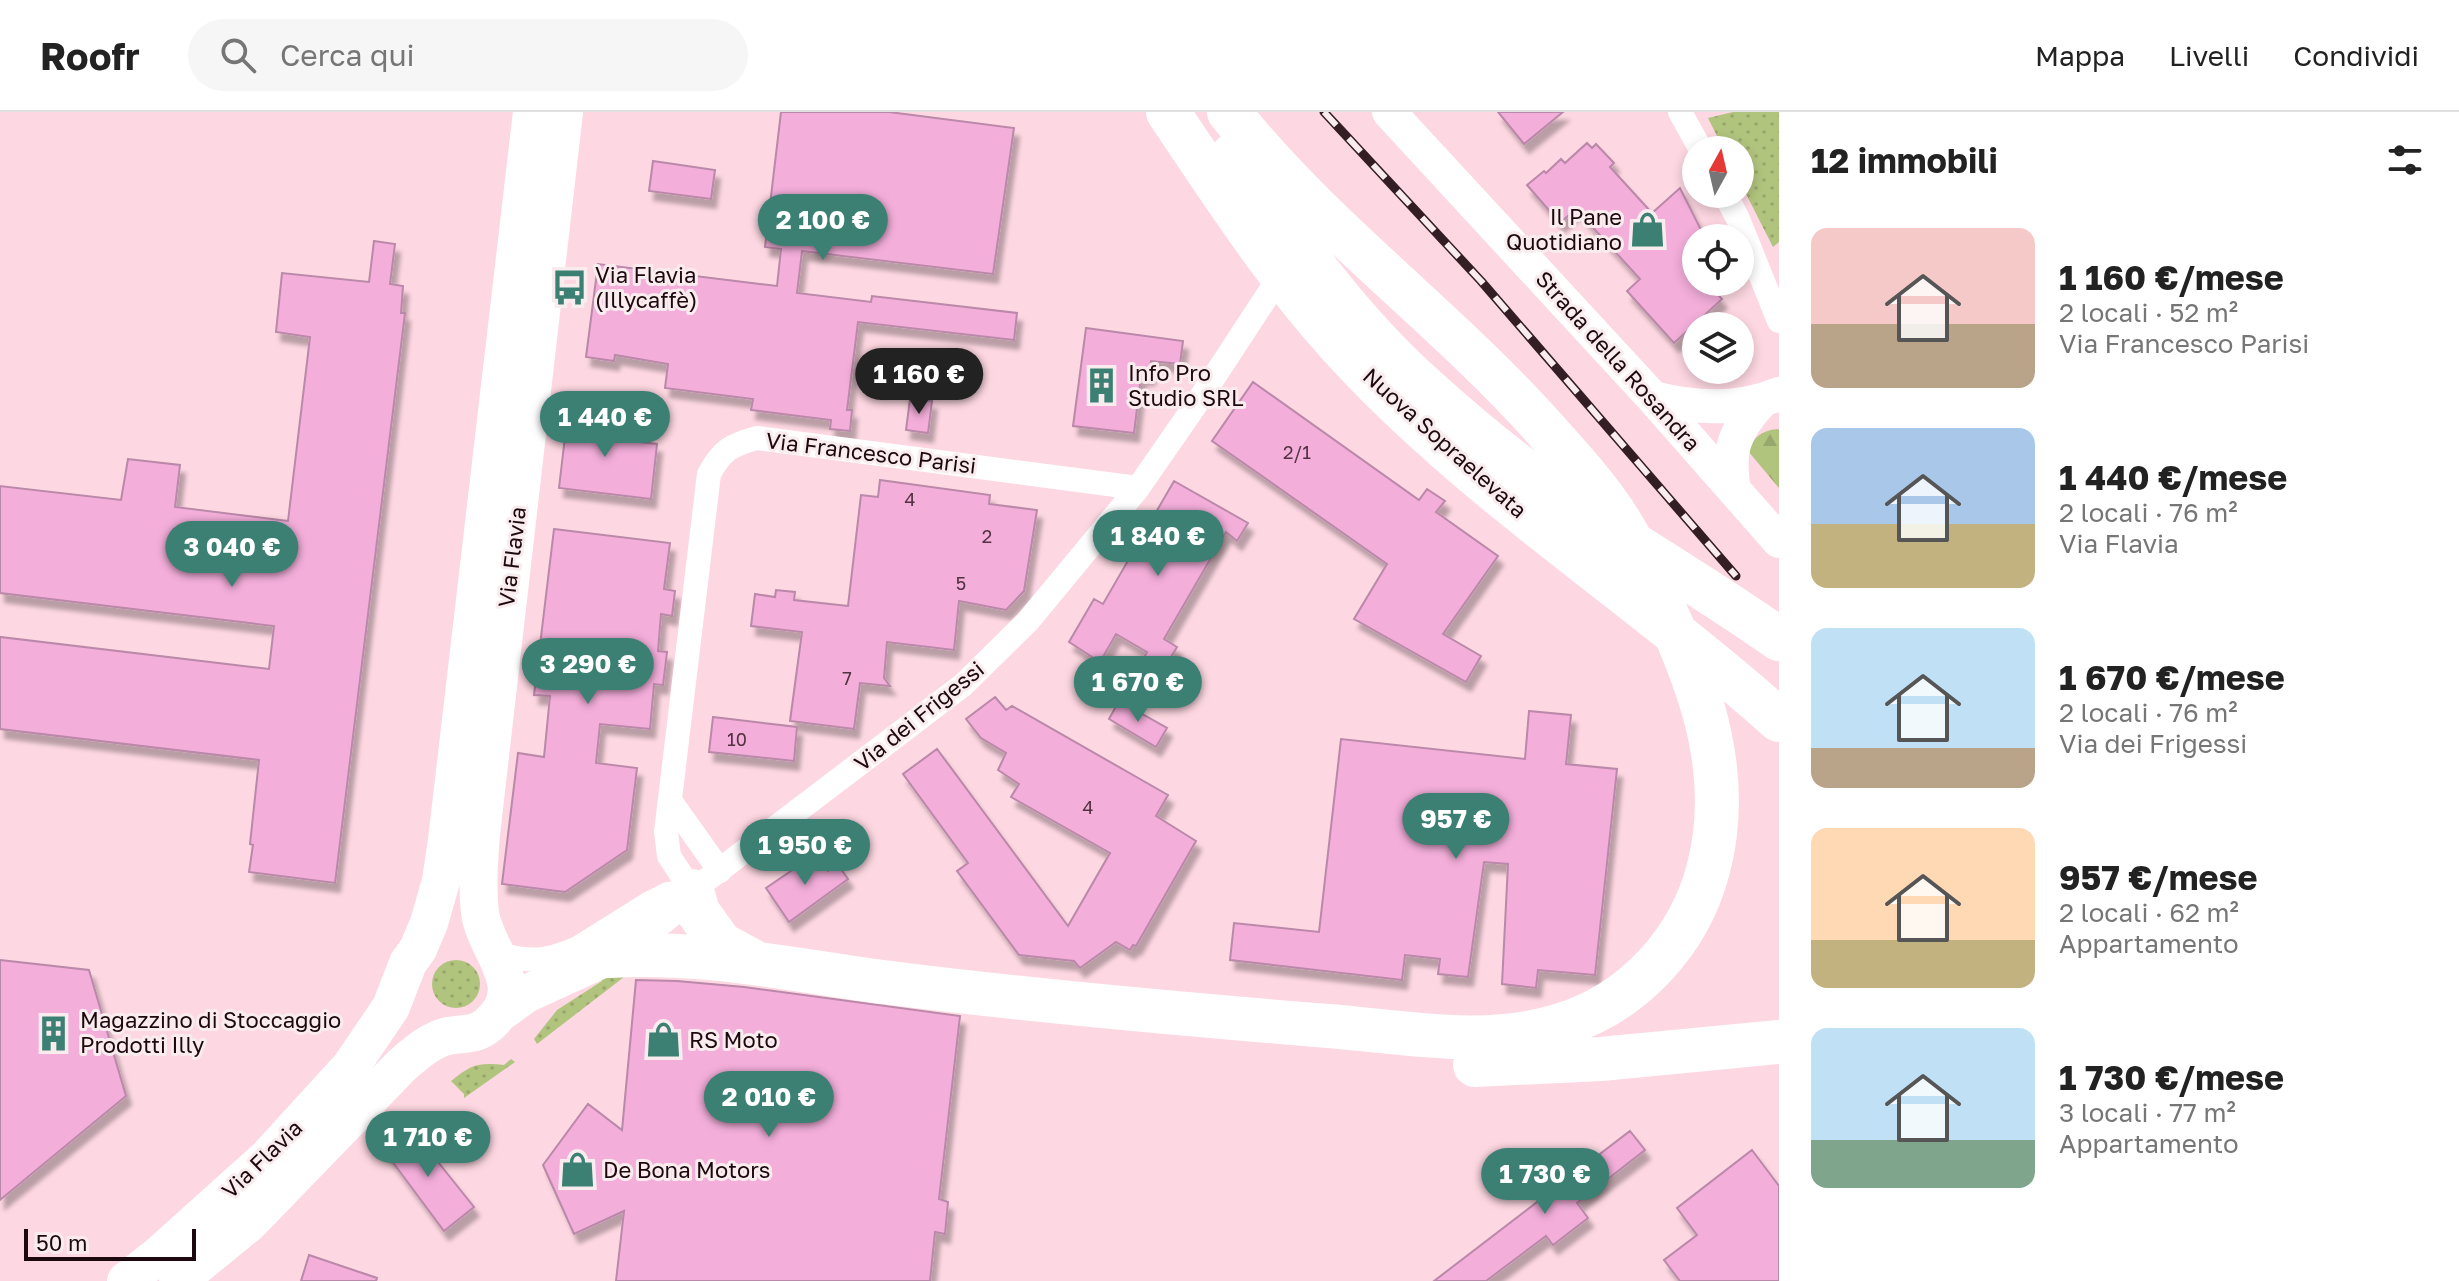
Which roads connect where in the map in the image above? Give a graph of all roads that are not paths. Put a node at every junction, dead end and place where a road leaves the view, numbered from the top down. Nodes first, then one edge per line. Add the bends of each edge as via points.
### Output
1 (532, 112) edge
2 (564, 112) edge
3 (1168, 112) edge
4 (1203, 112) edge
5 (1229, 112) edge
6 (1389, 112) edge
7 (1683, 113) edge
8 (1694, 136) edge
9 (1336, 196) dead end
10 (1732, 208) edge
11 (1779, 321) edge
12 (1653, 398) junction
13 (1770, 398) edge
14 (1138, 488) junction
15 (1734, 490) junction
16 (1779, 541) edge
17 (1779, 639) edge
18 (1779, 720) edge
19 (671, 802) junction
20 (706, 881) junction
21 (495, 953) junction
22 (609, 956) junction
23 (411, 964) junction
24 (758, 965) junction
25 (498, 1014) junction
26 (448, 1036) junction
27 (1366, 1041) junction
28 (1779, 1042) edge
29 (126, 1281) edge
30 (178, 1281) edge

1 - 23 main road, Via Flavia via 447,840 429,923
2 - 21 main road, Via Flavia via 481,834 480,915
3 - 18 highway, Nuova Sopraelevata via 1251,235 1356,364 1459,459
4 - 17 highway, Nuova Sopraelevata via 1328,282 1420,384 1567,501
5 - 27 highway via 1303,197 1504,384 1582,471 1616,517 1683,646 1714,752 1718,821 1707,877 1679,936 1643,979 1598,1010 1554,1028 1489,1037 1425,1035
6 - 12 main road, Strada della Rosandra
7 - 8 street
9 - 14 street, Via dei Frigessi
10 - 11 street
12 - 13 main road via 1706,407
12 - 15 main road, Strada della Rosandra
13 - 15 main road via 1733,443
14 - 19 street, Via Francesco Parisi via 757,438 735,444 709,474
14 - 20 street, Via dei Frigessi via 1028,621 963,685
15 - 16 main road, Strada della Rosandra
19 - 20 street
19 - 20 street, Via Francesco Parisi via 669,856
20 - 21 street, Via dei Frigessi via 668,894 562,955 530,961
20 - 22 street, Via dei Frigessi via 667,920
20 - 24 highway via 698,912 721,944
21 - 23 main road via 479,940 447,934 432,939
21 - 25 main road, Via Flavia via 507,983
22 - 24 highway via 674,954
22 - 25 main road via 526,994
23 - 26 main road via 404,993 408,1007 425,1027
23 - 29 main road, Via Flavia via 378,1027 320,1102 267,1158
24 - 27 highway
25 - 26 main road, Via Flavia via 476,1033
26 - 30 main road, Via Flavia via 426,1045 402,1065 249,1223
27 - 28 highway via 1414,1062 1470,1065

